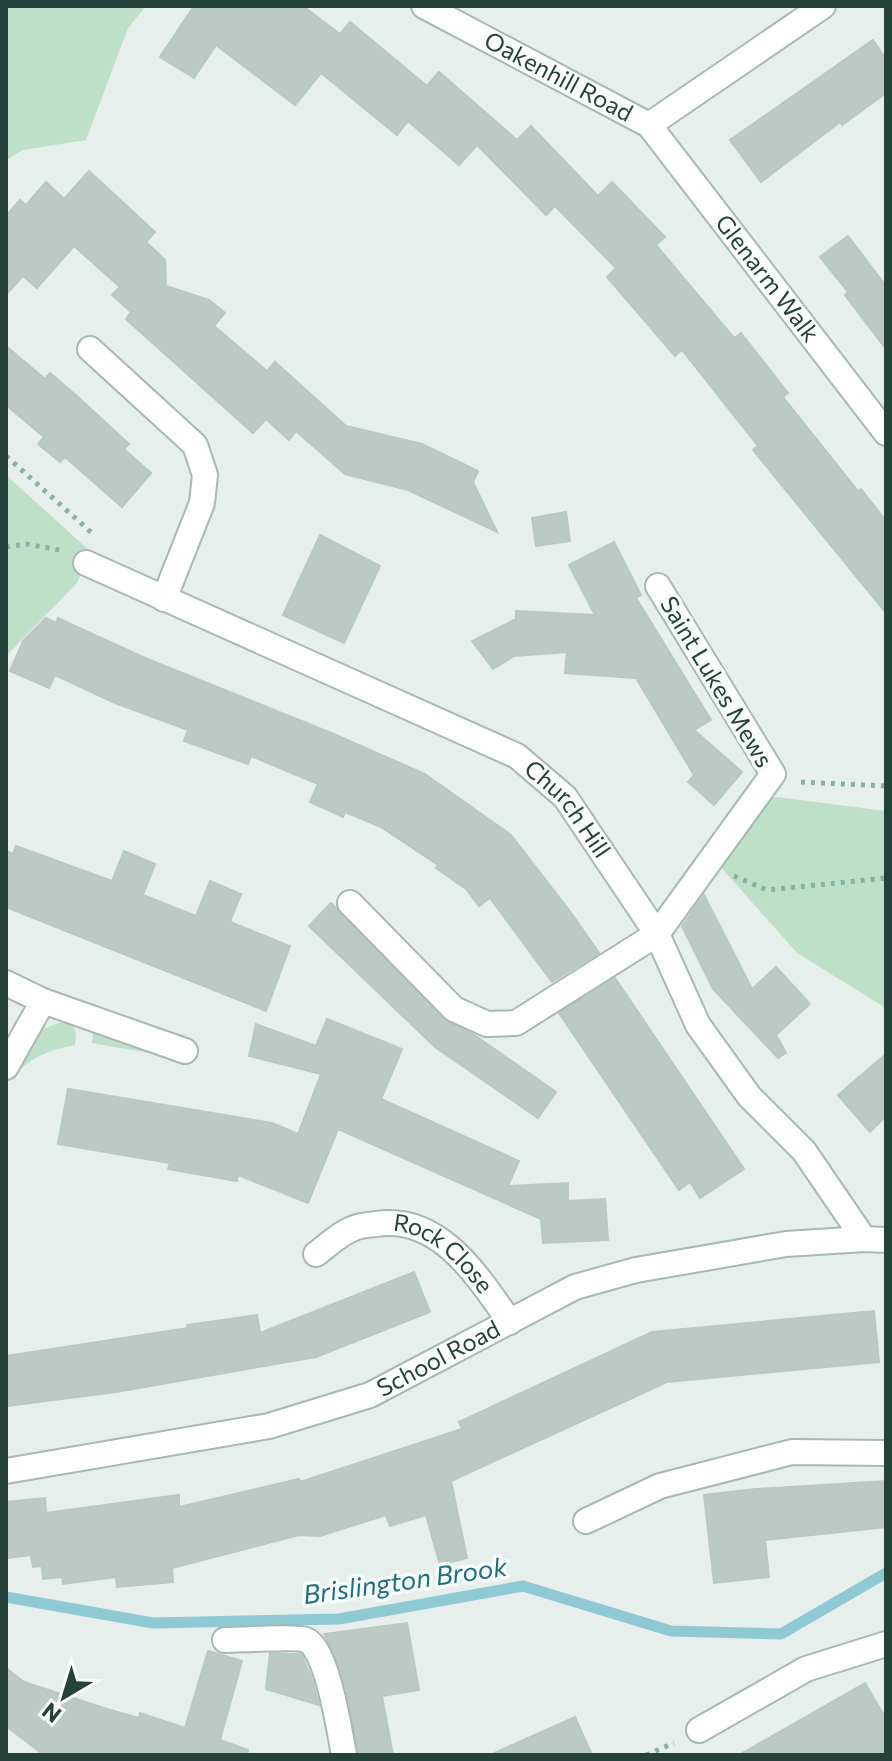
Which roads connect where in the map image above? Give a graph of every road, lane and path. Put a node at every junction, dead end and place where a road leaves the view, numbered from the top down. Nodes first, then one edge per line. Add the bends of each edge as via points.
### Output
1 (424, 6) edge
2 (823, 6) edge
3 (649, 125) junction
4 (90, 349) dead end
5 (886, 433) edge
6 (6, 456) edge
7 (95, 536) dead end
8 (6, 546) edge
9 (86, 563) joint
10 (658, 586) dead end
11 (164, 599) junction
12 (773, 774) junction
13 (886, 786) edge
14 (709, 863) junction
15 (886, 878) edge
16 (350, 903) dead end
17 (657, 934) junction
18 (6, 983) edge
19 (43, 1001) junction
20 (185, 1051) dead end
21 (6, 1067) edge
22 (875, 1240) edge
23 (316, 1254) dead end
24 (510, 1322) junction
25 (886, 1453) edge
26 (6, 1471) edge
27 (586, 1521) dead end
28 (225, 1640) dead end
29 (886, 1644) edge
30 (699, 1730) dead end
31 (344, 1755) edge

1 - 3 street, Oakenhill Road
2 - 3 street
3 - 5 street, Glenarm Walk
4 - 11 street via 195,445 205,475 202,503
6 - 7 path
8 - 9 path via 58,549
9 - 11 street, Church Hill
10 - 12 street, Saint Lukes Mews
11 - 17 street, Church Hill via 517,756 565,797
12 - 13 path via 789,782
12 - 14 street, Saint Lukes Mews
14 - 15 path via 767,890
14 - 17 street, Saint Lukes Mews
16 - 17 street via 454,1009 487,1024 516,1023
17 - 22 street, Church Hill via 698,1025 749,1096 804,1151
18 - 19 street
19 - 20 street
19 - 21 street
22 - 24 street, School Road via 786,1244 636,1270 575,1287
23 - 24 street, Rock Close via 352,1228 387,1222 416,1225 448,1244
24 - 26 street, School Road via 370,1395 269,1426
25 - 27 street via 792,1452 660,1486
28 - 31 street via 305,1639 317,1648
29 - 30 street via 806,1669

